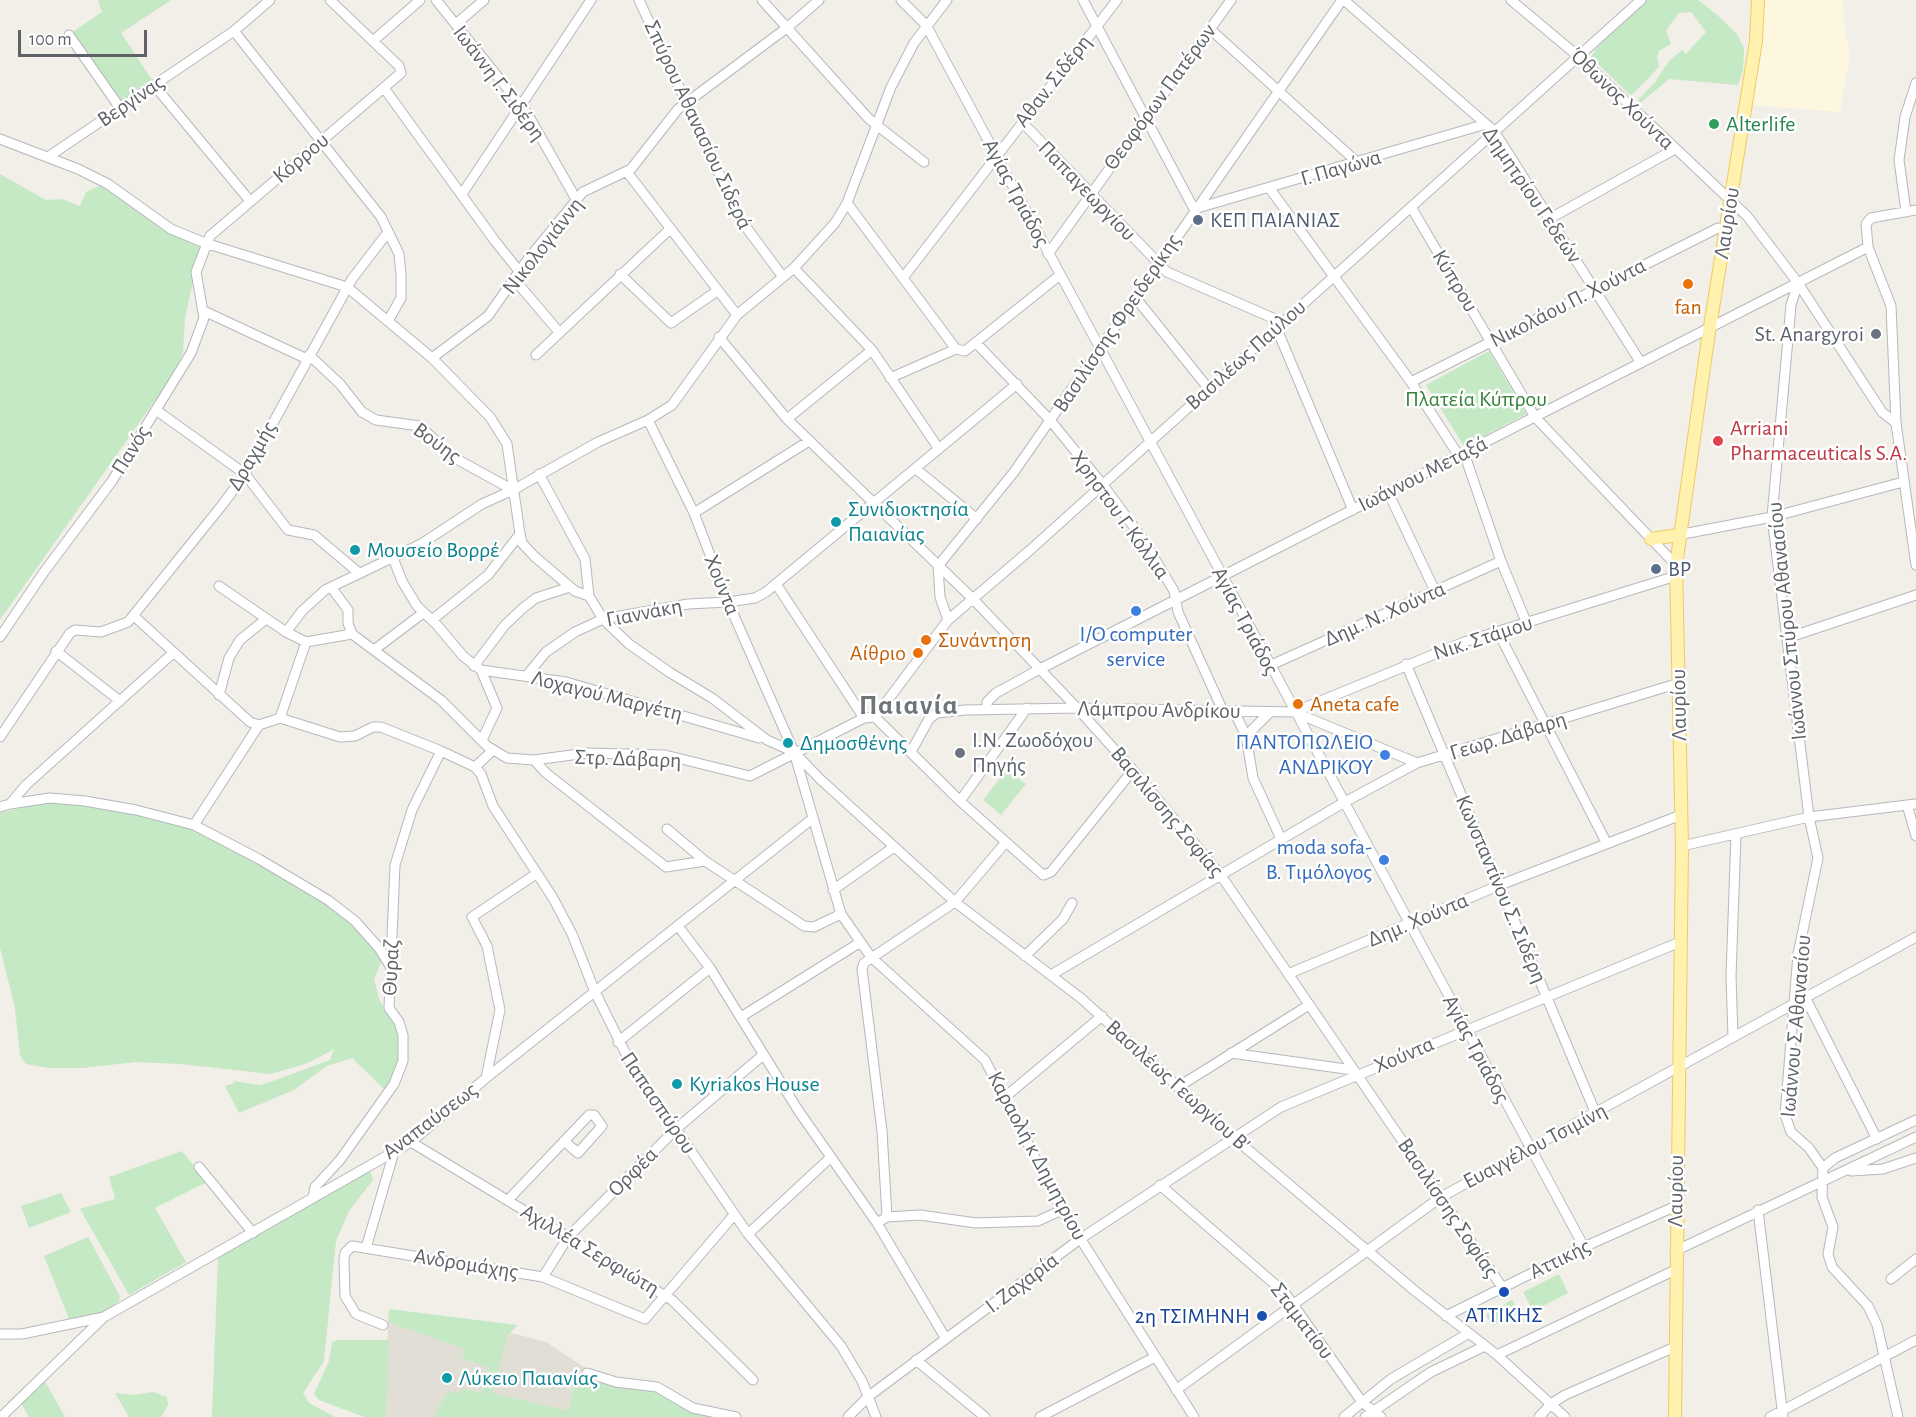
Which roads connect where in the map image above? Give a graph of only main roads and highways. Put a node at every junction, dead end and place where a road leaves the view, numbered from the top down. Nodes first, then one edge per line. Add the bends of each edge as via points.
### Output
1 (1758, 0) edge
2 (1678, 535) junction
3 (1651, 539) road end
4 (1675, 1417) edge

1 - 2 main road, Λαυρίου via 1756,41
2 - 3 main road
2 - 4 main road, Λαυρίου via 1682,846

